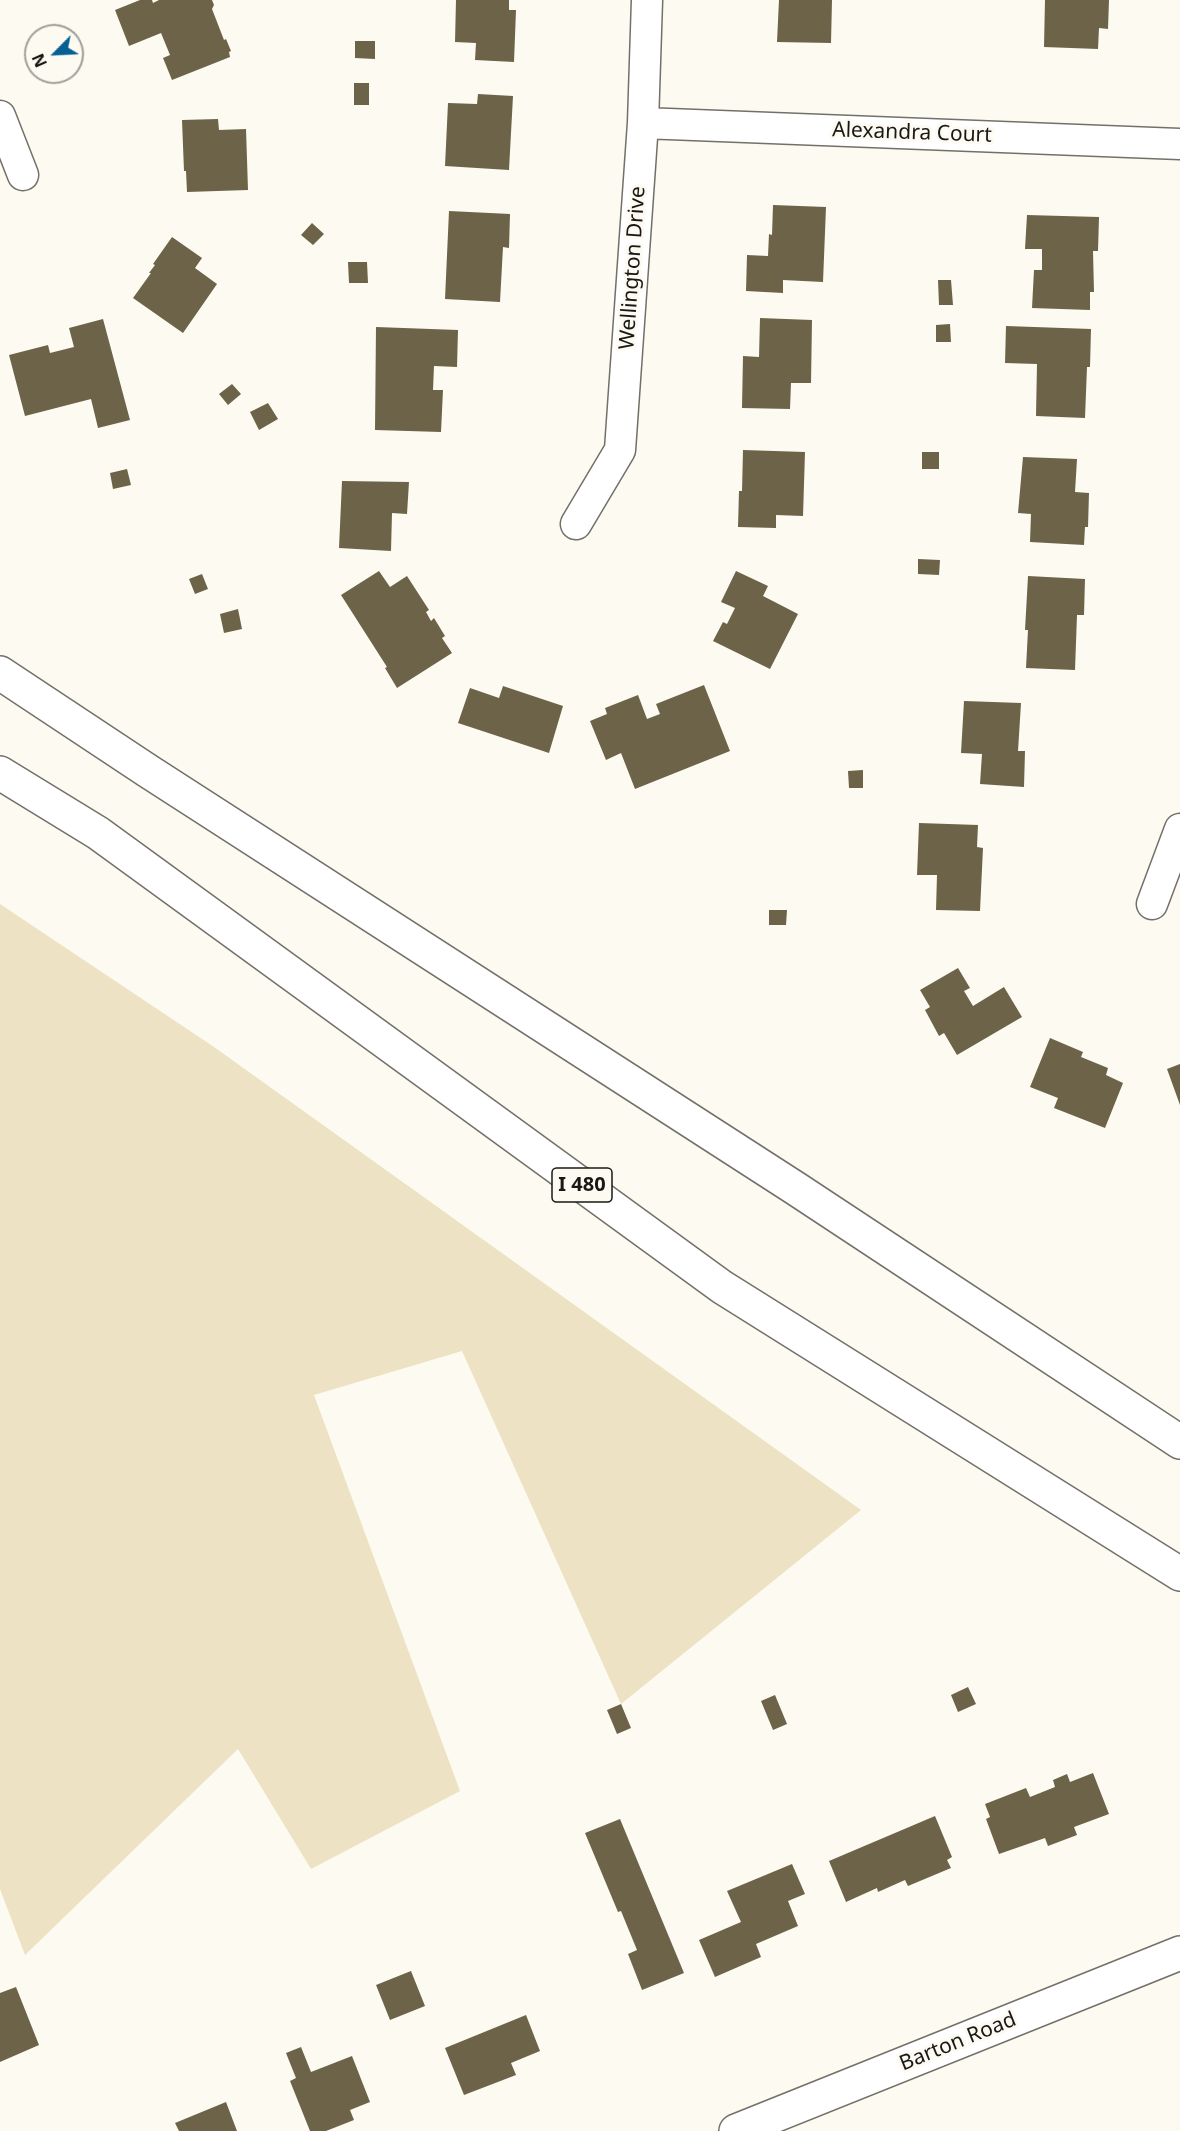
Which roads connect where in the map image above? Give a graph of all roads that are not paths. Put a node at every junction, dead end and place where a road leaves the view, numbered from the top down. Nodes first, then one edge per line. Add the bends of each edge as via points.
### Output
1 (647, 0) edge
2 (0, 116) edge
3 (643, 123) junction
4 (1180, 144) edge
5 (23, 176) dead end
6 (576, 524) dead end
7 (0, 673) edge
8 (0, 773) edge
9 (1180, 830) edge
10 (1152, 904) dead end
11 (1180, 1442) edge
12 (1180, 1574) edge
13 (1180, 1953) edge
14 (736, 2131) edge

1 - 3 street, Wellington Drive
2 - 5 street
3 - 4 street, Alexandra Court
3 - 6 street, Wellington Drive via 620,450
7 - 11 main road
8 - 12 main road, I 480 via 98,833 722,1287
9 - 10 street
13 - 14 main road, Barton Road

